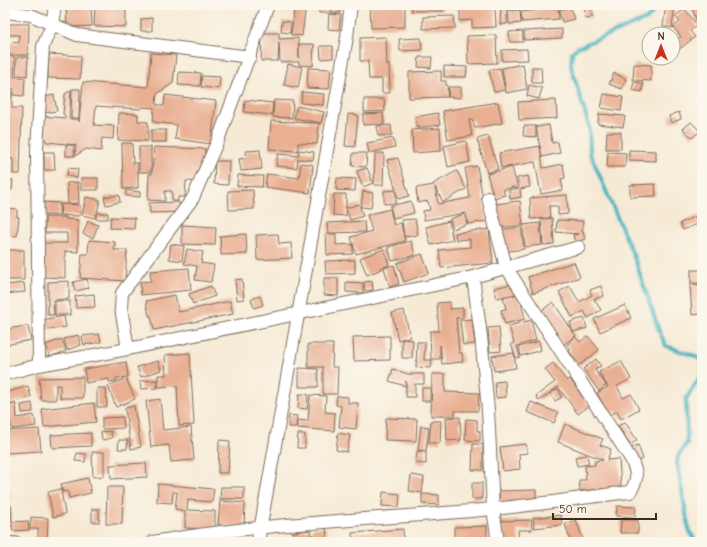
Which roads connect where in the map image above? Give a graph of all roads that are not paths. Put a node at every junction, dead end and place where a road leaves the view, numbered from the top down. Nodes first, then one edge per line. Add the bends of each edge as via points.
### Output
1 (55, 5) edge
2 (268, 5) edge
3 (351, 5) edge
4 (5, 12) edge
5 (52, 25) junction
6 (250, 56) junction
7 (488, 198) dead end
8 (579, 246) dead end
9 (506, 267) junction
10 (473, 277) junction
11 (298, 314) junction
12 (128, 349) junction
13 (39, 365) junction
14 (5, 374) edge
15 (493, 509) junction
16 (260, 527) junction
17 (153, 542) edge
18 (258, 542) edge
19 (498, 542) edge

1 - 5 street
2 - 6 street
3 - 11 street
4 - 5 street via 30,15
5 - 6 street via 77,35
5 - 13 street via 43,46 37,149
6 - 12 street via 193,198 122,293 121,308
7 - 9 street
8 - 9 street
9 - 10 street
9 - 15 street via 631,459 637,473 636,483 630,492
10 - 11 street
10 - 15 street via 488,410
11 - 12 street
11 - 16 street
12 - 13 street
13 - 14 street
15 - 16 street
15 - 19 street
16 - 17 street
16 - 18 street

